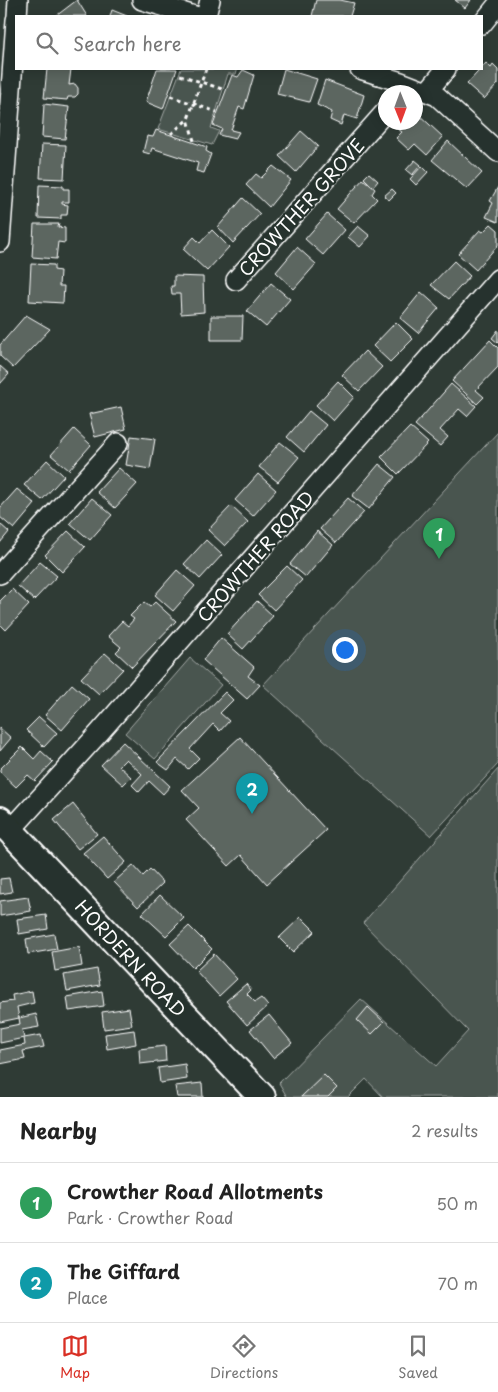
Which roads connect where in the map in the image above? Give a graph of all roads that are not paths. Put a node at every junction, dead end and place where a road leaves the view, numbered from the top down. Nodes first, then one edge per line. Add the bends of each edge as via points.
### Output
1 (18, 0) edge
2 (142, 0) edge
3 (210, 0) edge
4 (498, 4) edge
5 (16, 15) edge
6 (192, 15) edge
7 (206, 15) edge
8 (483, 23) edge
9 (15, 32) edge
10 (362, 70) edge
11 (445, 70) edge
12 (394, 85) edge
13 (423, 91) edge
14 (427, 92) junction
15 (378, 120) edge
16 (498, 152) edge
17 (0, 242) edge
18 (236, 280) dead end
19 (498, 280) edge
20 (118, 442) dead end
21 (0, 574) edge
22 (5, 825) edge
23 (262, 1097) edge

1 - 5 street
2 - 6 street
3 - 7 street
4 - 8 street
9 - 17 street
10 - 12 street
11 - 14 street
13 - 14 street
14 - 16 street via 437,96
15 - 18 street, CROWTHER GROVE
19 - 22 street, CROWTHER ROAD via 113,718
20 - 21 street
22 - 23 street, HORDERN ROAD

